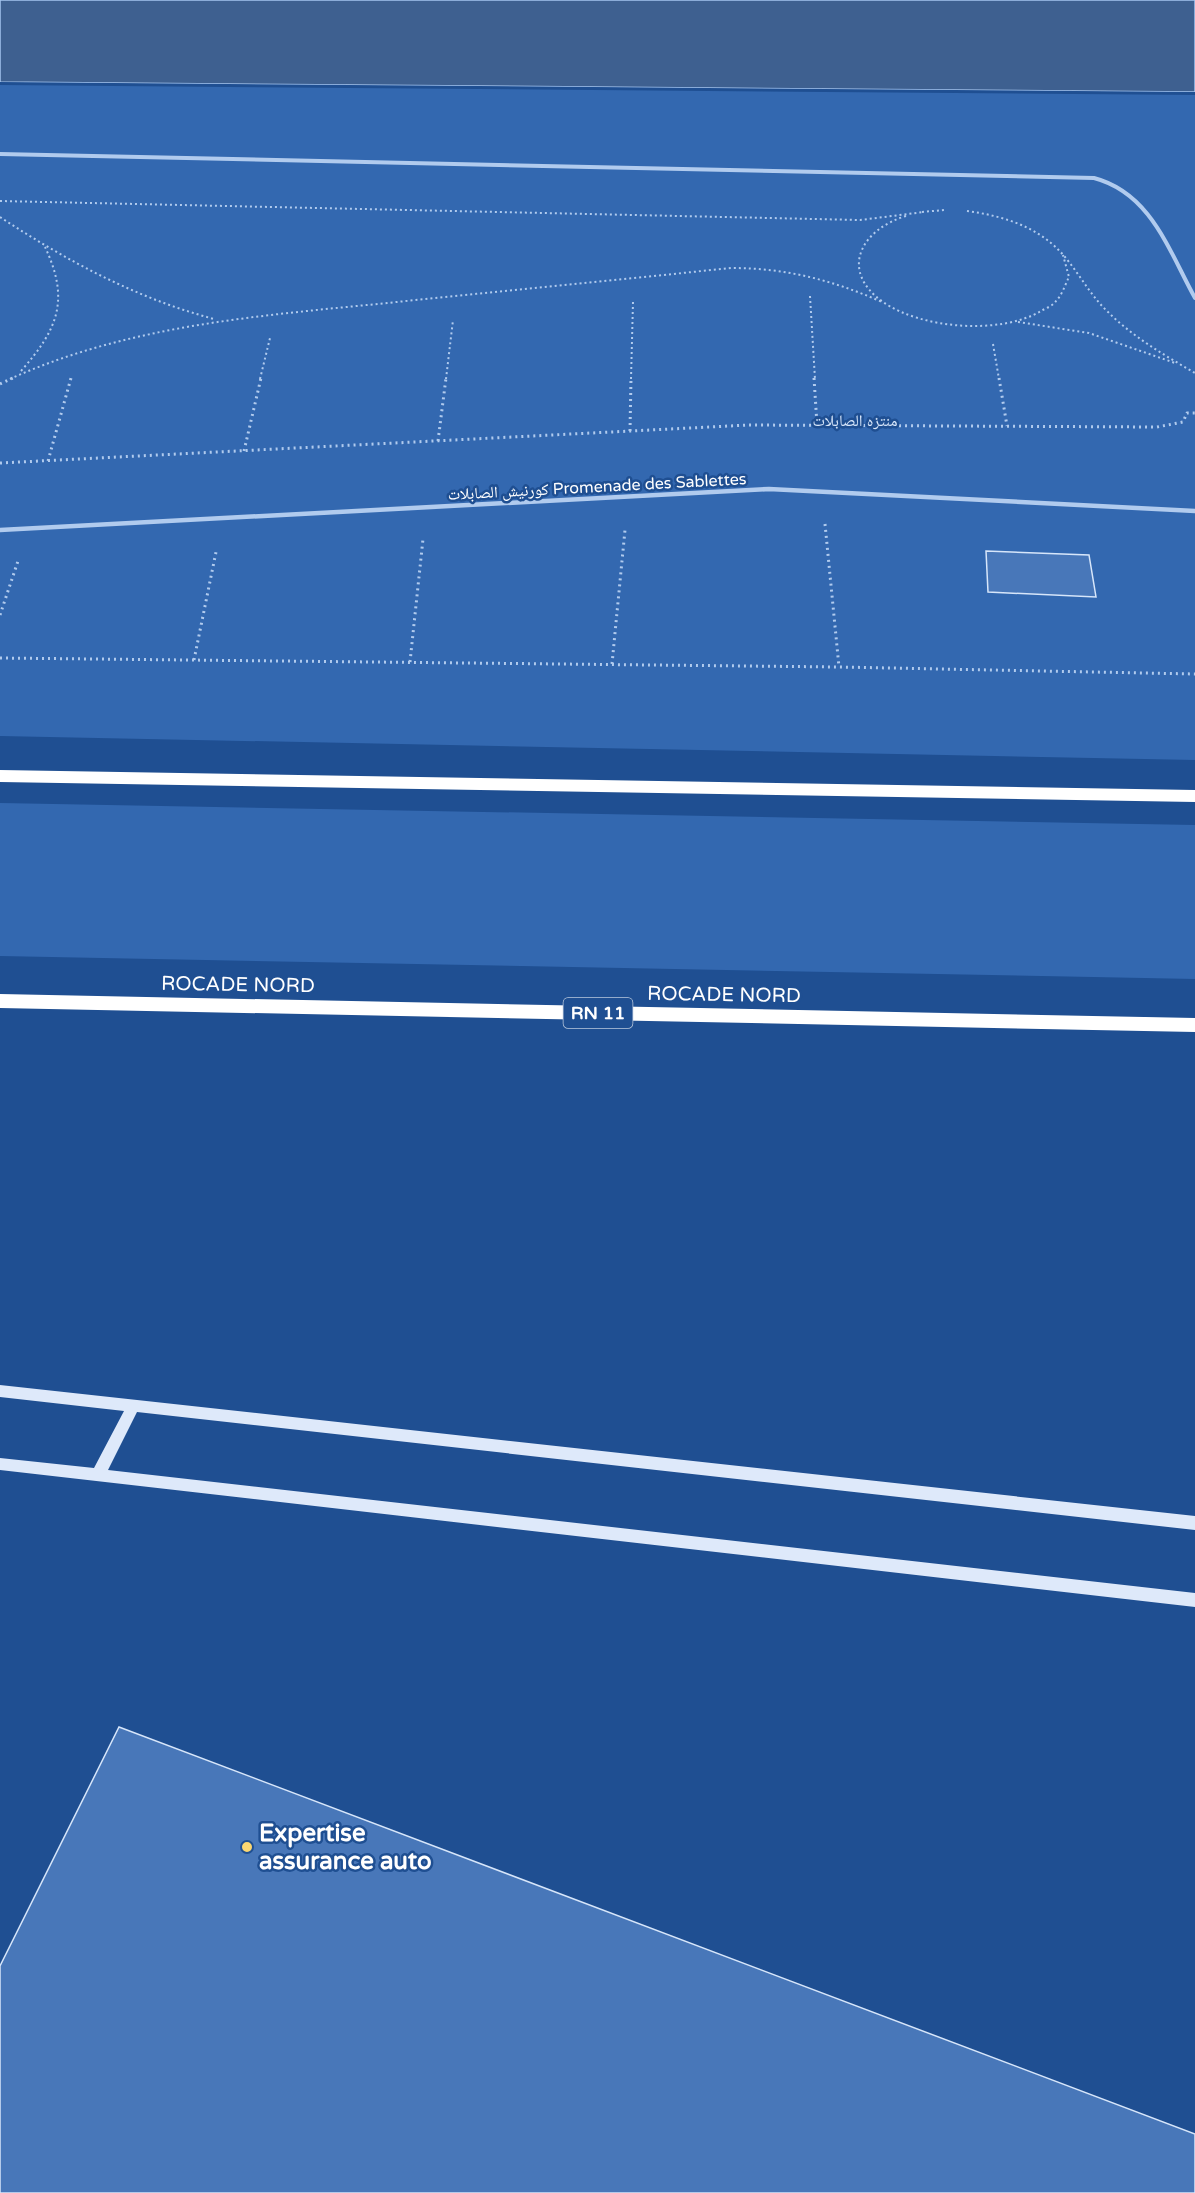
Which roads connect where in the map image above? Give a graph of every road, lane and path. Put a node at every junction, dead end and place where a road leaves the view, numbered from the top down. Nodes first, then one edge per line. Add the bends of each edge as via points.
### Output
1 (0, 154) edge
2 (0, 201) edge
3 (945, 210) dead end
4 (966, 211) dead end
5 (924, 212) junction
6 (0, 217) edge
7 (45, 246) junction
8 (1063, 255) junction
9 (810, 296) dead end
10 (1195, 298) edge
11 (633, 302) dead end
12 (882, 302) junction
13 (218, 320) junction
14 (453, 320) dead end
15 (1017, 322) junction
16 (270, 338) dead end
17 (993, 344) dead end
18 (1183, 366) junction
19 (1195, 374) edge
20 (17, 375) junction
21 (71, 378) dead end
22 (0, 384) edge
23 (1195, 413) edge
24 (817, 425) junction
25 (1007, 426) junction
26 (630, 431) junction
27 (438, 441) junction
28 (244, 451) junction
29 (48, 460) junction
30 (0, 463) edge
31 (821, 491) junction
32 (628, 497) junction
33 (426, 508) junction
34 (1195, 511) edge
35 (222, 519) junction
36 (28, 529) junction
37 (0, 530) edge
38 (0, 615) edge
39 (0, 658) edge
40 (194, 660) junction
41 (410, 662) junction
42 (612, 664) junction
43 (839, 667) junction
44 (1195, 674) edge
45 (0, 776) edge
46 (1195, 796) edge
47 (0, 1001) edge
48 (1195, 1025) edge
49 (0, 1391) edge
50 (133, 1406) junction
51 (0, 1464) edge
52 (98, 1475) junction
53 (1195, 1523) edge
54 (1195, 1600) edge

1 - 10 street via 1094,178 1113,183 1143,208
2 - 5 path via 860,220
3 - 5 path
4 - 8 path via 1020,223 1046,237
5 - 12 path via 897,219 874,231 861,246 856,264 863,283
6 - 7 path
7 - 13 path via 158,303
7 - 20 path via 57,269 59,305 53,327 39,352
8 - 15 path via 1069,275 1063,294 1045,311
8 - 18 path via 1108,312
9 - 24 path
11 - 26 path
12 - 13 path via 814,275 775,268 731,268
12 - 15 path via 910,316 945,325 982,327
13 - 20 path via 112,341 50,359
14 - 27 path
15 - 18 path via 1089,333
16 - 28 path
17 - 25 path
18 - 19 path
20 - 22 path
21 - 29 path
23 - 25 path via 1187,413 1183,422 1174,426
24 - 25 path
24 - 26 path
26 - 27 path
27 - 28 path
28 - 29 path
29 - 30 path
31 - 32 street, كورنيش الصابلات Promenade des Sablettes via 770,489
31 - 34 street, كورنيش الصابلات Promenade des Sablettes
31 - 43 path
32 - 33 street, كورنيش الصابلات Promenade des Sablettes
32 - 42 path
33 - 35 street, كورنيش الصابلات Promenade des Sablettes
33 - 41 path
35 - 36 street, كورنيش الصابلات Promenade des Sablettes
35 - 40 path
36 - 37 street, كورنيش الصابلات Promenade des Sablettes
36 - 38 path
39 - 40 path
40 - 41 path
41 - 42 path
42 - 43 path
43 - 44 path
45 - 46 highway
47 - 48 highway, ROCADE NORD / RN 11
49 - 50 street
50 - 52 street
50 - 53 street
51 - 52 street
52 - 54 street

